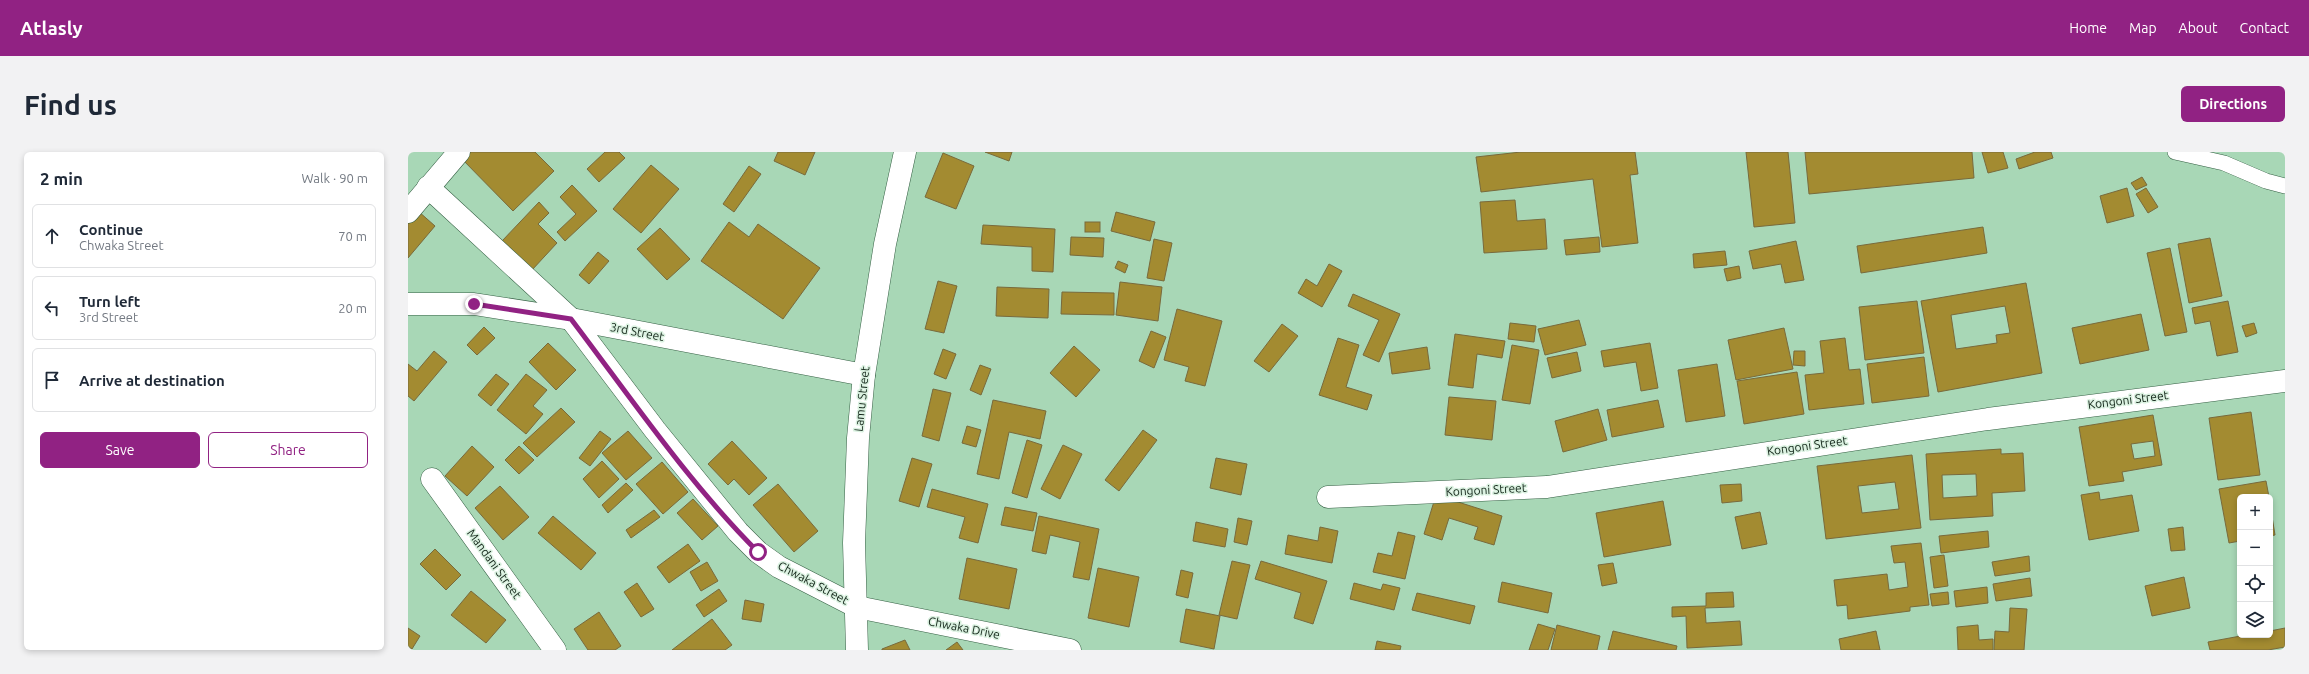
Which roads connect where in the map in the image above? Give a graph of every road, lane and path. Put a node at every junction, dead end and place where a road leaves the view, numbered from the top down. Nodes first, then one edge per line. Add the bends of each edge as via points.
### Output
1 (459, 152) edge
2 (905, 152) edge
3 (2175, 152) edge
4 (2285, 186) edge
5 (428, 187) junction
6 (408, 212) edge
7 (408, 304) edge
8 (571, 319) junction
9 (864, 376) junction
10 (2285, 381) edge
11 (432, 479) dead end
12 (1328, 497) dead end
13 (857, 607) junction
14 (556, 650) edge
15 (857, 650) edge
16 (1070, 650) edge

1 - 5 street
2 - 9 street, Lamu Street via 885,244
3 - 4 lane via 2224,163
5 - 6 street
5 - 8 street, Chwaka Street
7 - 8 street, 3rd Street via 474,304
8 - 9 street, 3rd Street
8 - 13 street, Chwaka Street via 655,430 743,537 779,567
9 - 13 street, Lamu Street via 858,438 854,543
10 - 12 street, Kongoni Street via 1981,420 1547,487
11 - 14 street, Mandani Street
13 - 15 street, Lamu Street
13 - 16 street, Chwaka Drive

